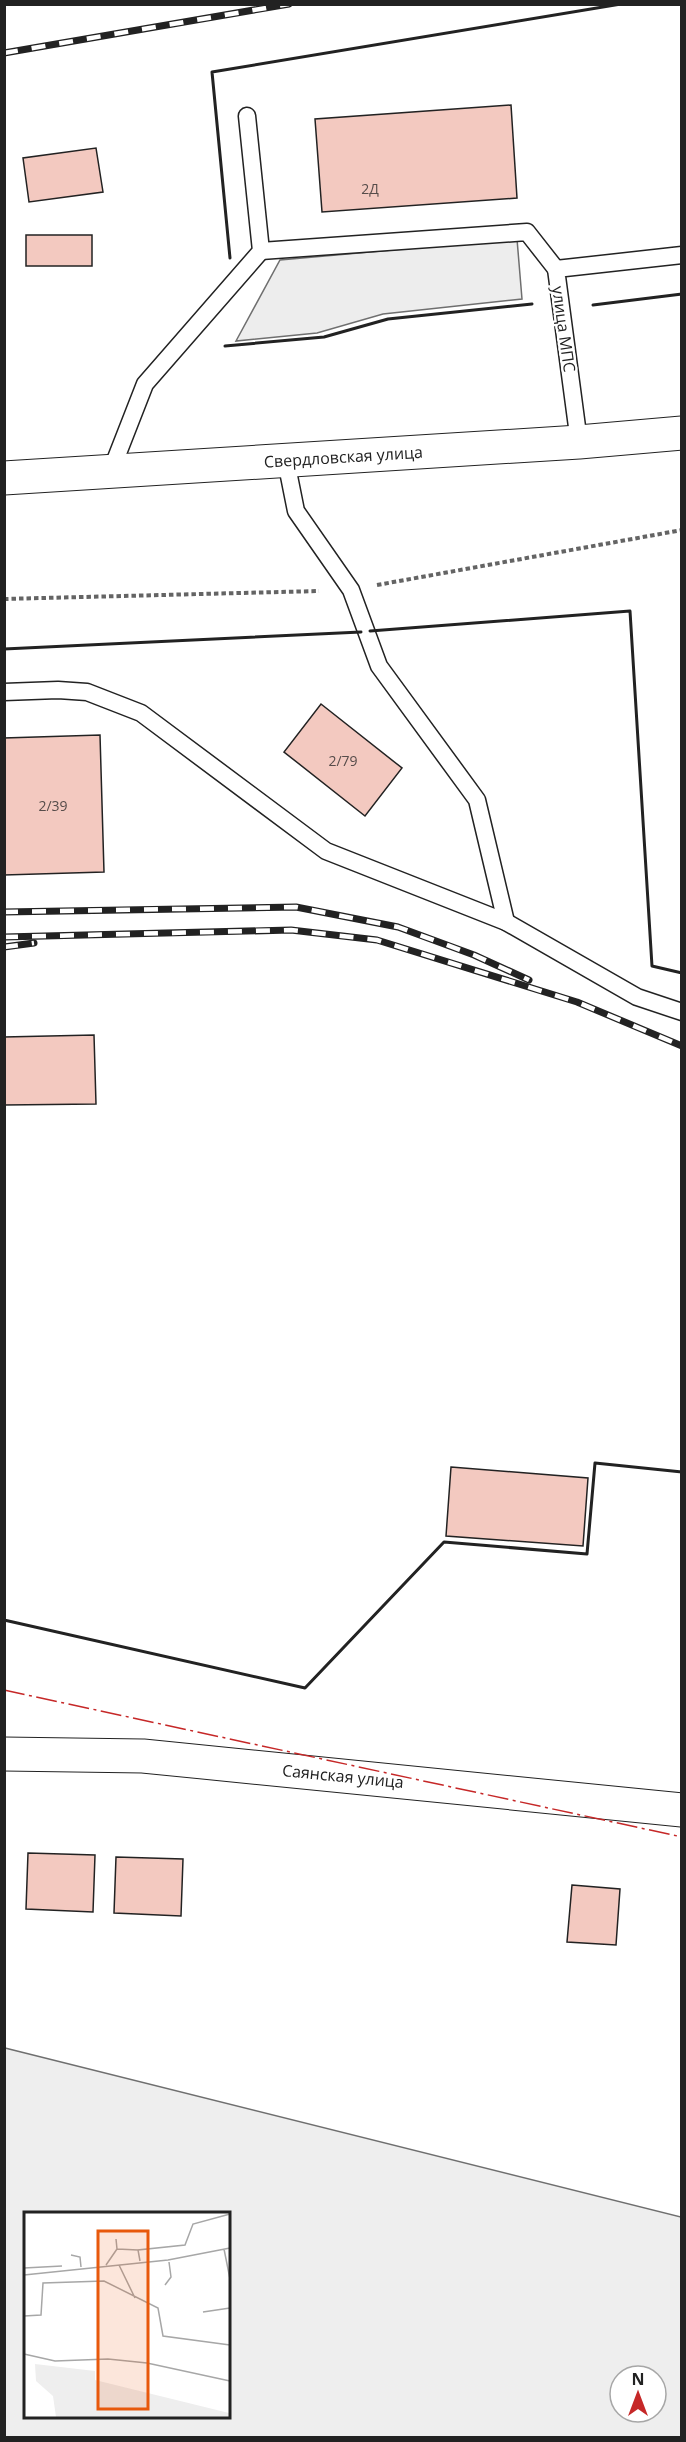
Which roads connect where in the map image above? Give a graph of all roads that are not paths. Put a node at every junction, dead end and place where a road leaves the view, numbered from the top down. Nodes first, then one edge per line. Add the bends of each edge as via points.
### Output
1 (247, 116) dead end
2 (261, 251) junction
3 (681, 255) edge
4 (556, 269) junction
5 (681, 433) edge
6 (579, 442) junction
7 (286, 461) junction
8 (111, 471) junction
9 (4, 478) edge
10 (4, 692) edge
11 (506, 922) junction
12 (681, 1012) edge
13 (4, 1754) edge
14 (681, 1810) edge

1 - 2 lane
2 - 4 lane via 527,232
2 - 8 lane via 146,384
3 - 4 lane, улица МПС
4 - 6 lane, улица МПС
5 - 6 main road, Свердловская улица
6 - 7 main road, Свердловская улица
7 - 8 main road, Свердловская улица
7 - 11 lane via 296,511 351,590 379,666 477,800
8 - 9 main road, Свердловская улица
10 - 11 lane via 87,692 141,713 326,851
11 - 12 lane via 637,997
13 - 14 main road, Саянская улица via 143,1756

